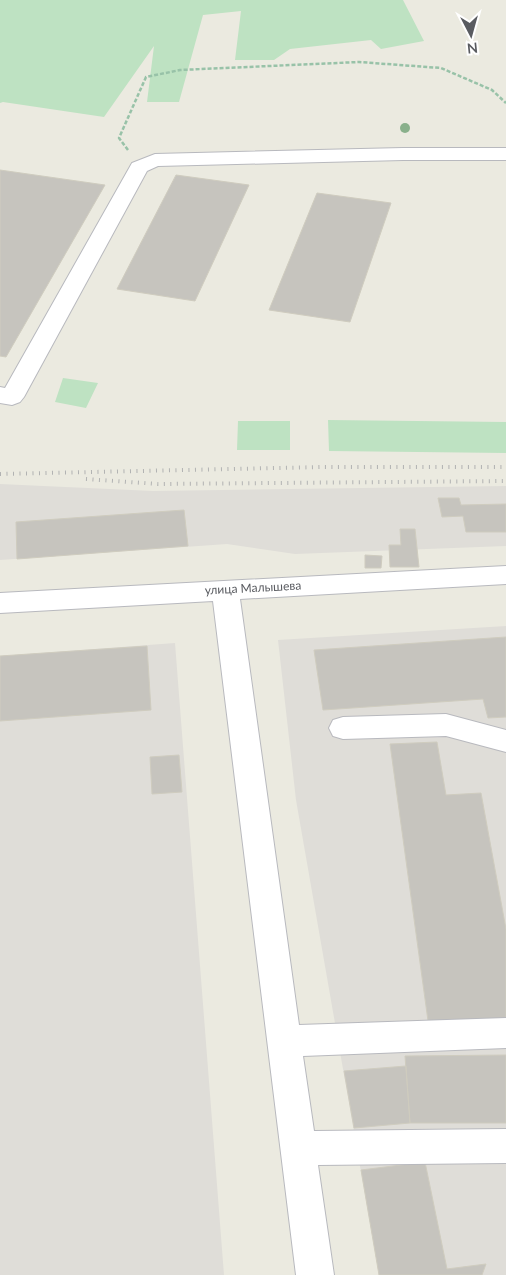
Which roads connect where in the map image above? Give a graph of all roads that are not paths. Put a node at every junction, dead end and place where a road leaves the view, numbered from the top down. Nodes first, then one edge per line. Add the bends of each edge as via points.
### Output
1 (506, 154) edge
2 (0, 395) edge
3 (506, 575) edge
4 (225, 590) junction
5 (0, 603) edge
6 (343, 728) dead end
7 (506, 741) edge
8 (506, 1033) edge
9 (284, 1042) junction
10 (506, 1146) edge
11 (298, 1148) junction
12 (315, 1275) edge

1 - 2 street via 155,160 139,167 12,397
3 - 4 street, улица Малышева
4 - 5 street, улица Малышева
4 - 9 street
6 - 7 street via 446,725
8 - 9 street
9 - 11 street
10 - 11 street
11 - 12 street

